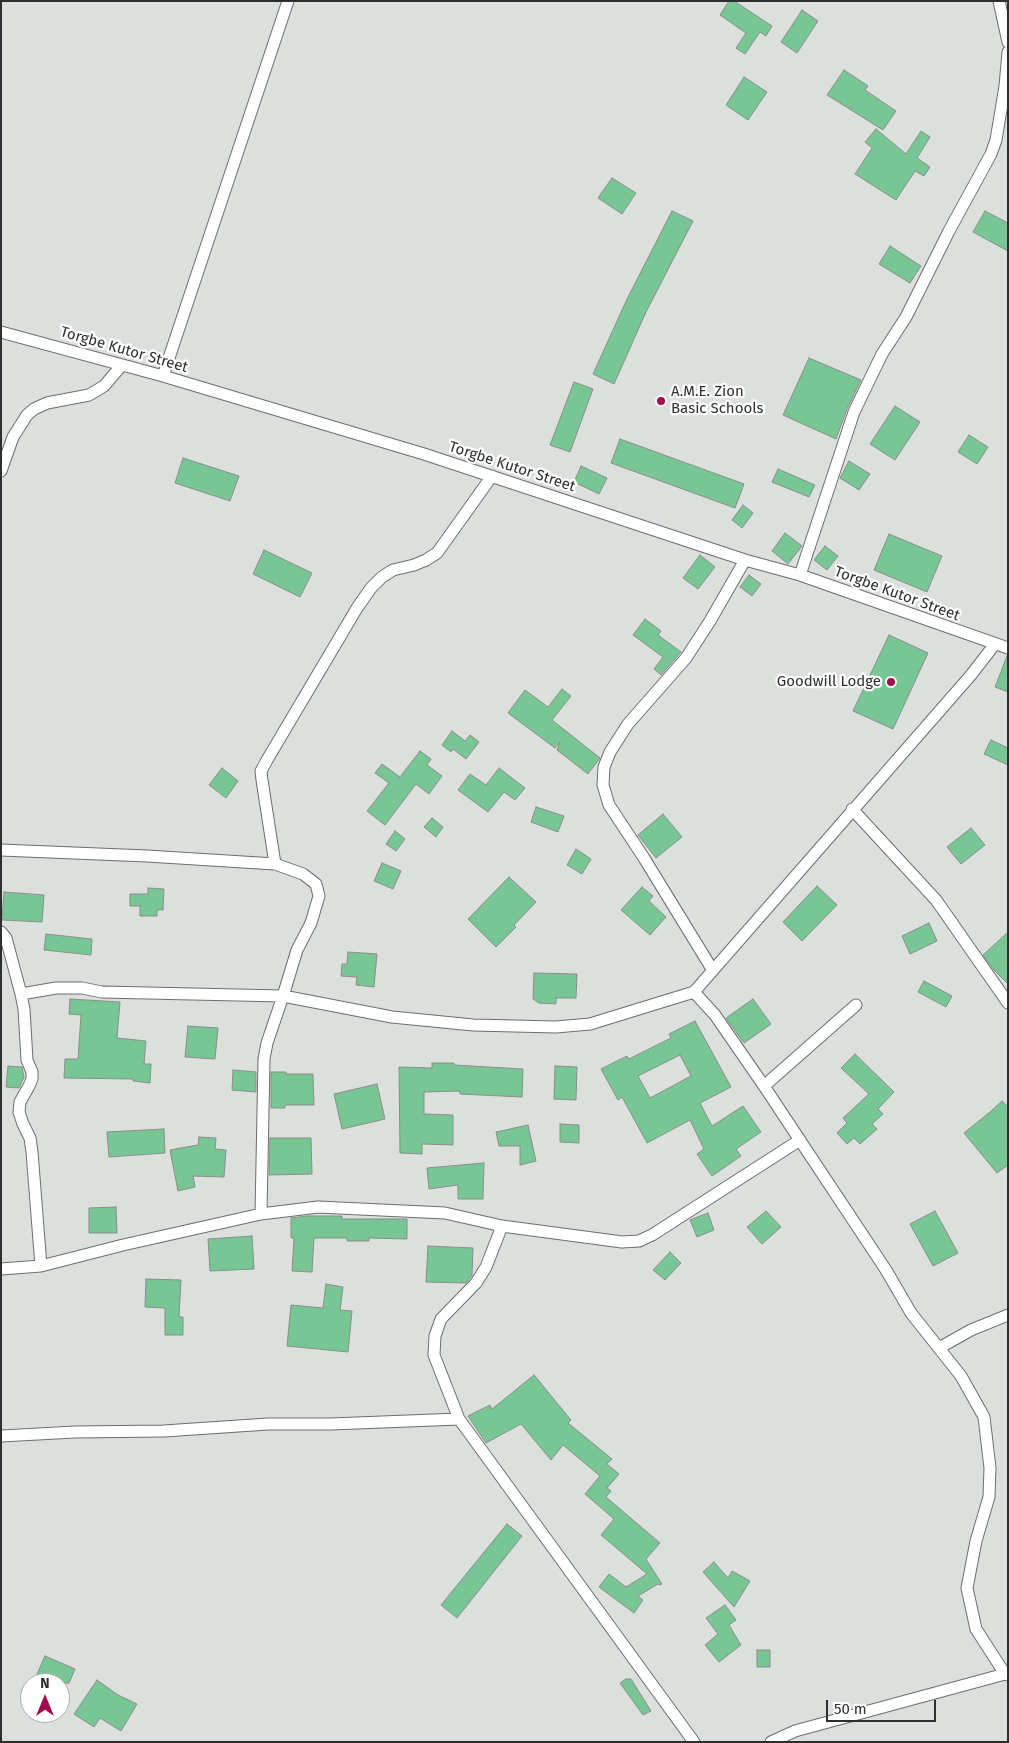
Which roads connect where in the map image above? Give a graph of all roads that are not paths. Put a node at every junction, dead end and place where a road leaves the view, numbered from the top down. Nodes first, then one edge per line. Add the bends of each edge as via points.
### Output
1 (288, 1) edge
2 (999, 1) edge
3 (1008, 42) edge
4 (1008, 52) edge
5 (1006, 87) edge
6 (1, 332) edge
7 (122, 365) junction
8 (163, 376) junction
9 (1, 471) edge
10 (492, 476) junction
11 (746, 560) junction
12 (800, 575) junction
13 (995, 644) junction
14 (1008, 648) edge
15 (852, 809) junction
16 (1, 850) edge
17 (275, 864) junction
18 (1, 932) edge
19 (712, 969) junction
20 (694, 992) junction
21 (21, 994) junction
22 (283, 996) junction
23 (1008, 1003) edge
24 (856, 1005) dead end
25 (764, 1086) junction
26 (800, 1140) junction
27 (261, 1214) junction
28 (502, 1226) junction
29 (41, 1266) junction
30 (1, 1270) edge
31 (1008, 1315) edge
32 (939, 1348) junction
33 (459, 1420) junction
34 (1, 1436) edge
35 (1006, 1675) edge
36 (694, 1742) edge
37 (771, 1742) edge

1 - 8 street
2 - 3 street
4 - 5 street
5 - 12 street via 994,147 854,412
6 - 7 street, Torgbe Kutor Street
7 - 8 street, Torgbe Kutor Street
7 - 9 street via 104,386 89,395 46,403 34,409 13,437
8 - 10 street, Torgbe Kutor Street
10 - 11 street, Torgbe Kutor Street
10 - 17 street via 437,553 420,563 393,570 371,588 266,760 261,771
11 - 12 street, Torgbe Kutor Street
11 - 19 street via 686,658 628,724 604,767 603,785 609,805
12 - 13 street, Torgbe Kutor Street
13 - 14 street, Torgbe Kutor Street
13 - 15 street
15 - 19 street
15 - 23 street via 936,900
16 - 17 street
17 - 22 street via 303,874 316,884 319,896
18 - 21 street via 6,938
19 - 20 street
20 - 22 street via 590,1024 556,1027 473,1025 392,1016
20 - 25 street via 715,1015
21 - 22 street via 56,988 82,988 102,992
21 - 29 street via 27,1060 32,1079 20,1102 19,1112 32,1152
22 - 27 street via 264,1059
24 - 25 street
25 - 26 street
26 - 28 street via 639,1241 622,1242
26 - 32 street via 911,1313
27 - 28 street via 318,1207 394,1210 445,1213
27 - 29 street via 123,1244
28 - 33 street via 486,1267 476,1283 441,1319 435,1336 434,1355
29 - 30 street
31 - 32 street
32 - 35 street via 961,1376 984,1417 990,1468 989,1497 967,1588 976,1629
33 - 34 street via 268,1424
33 - 36 street
35 - 37 street via 795,1731

